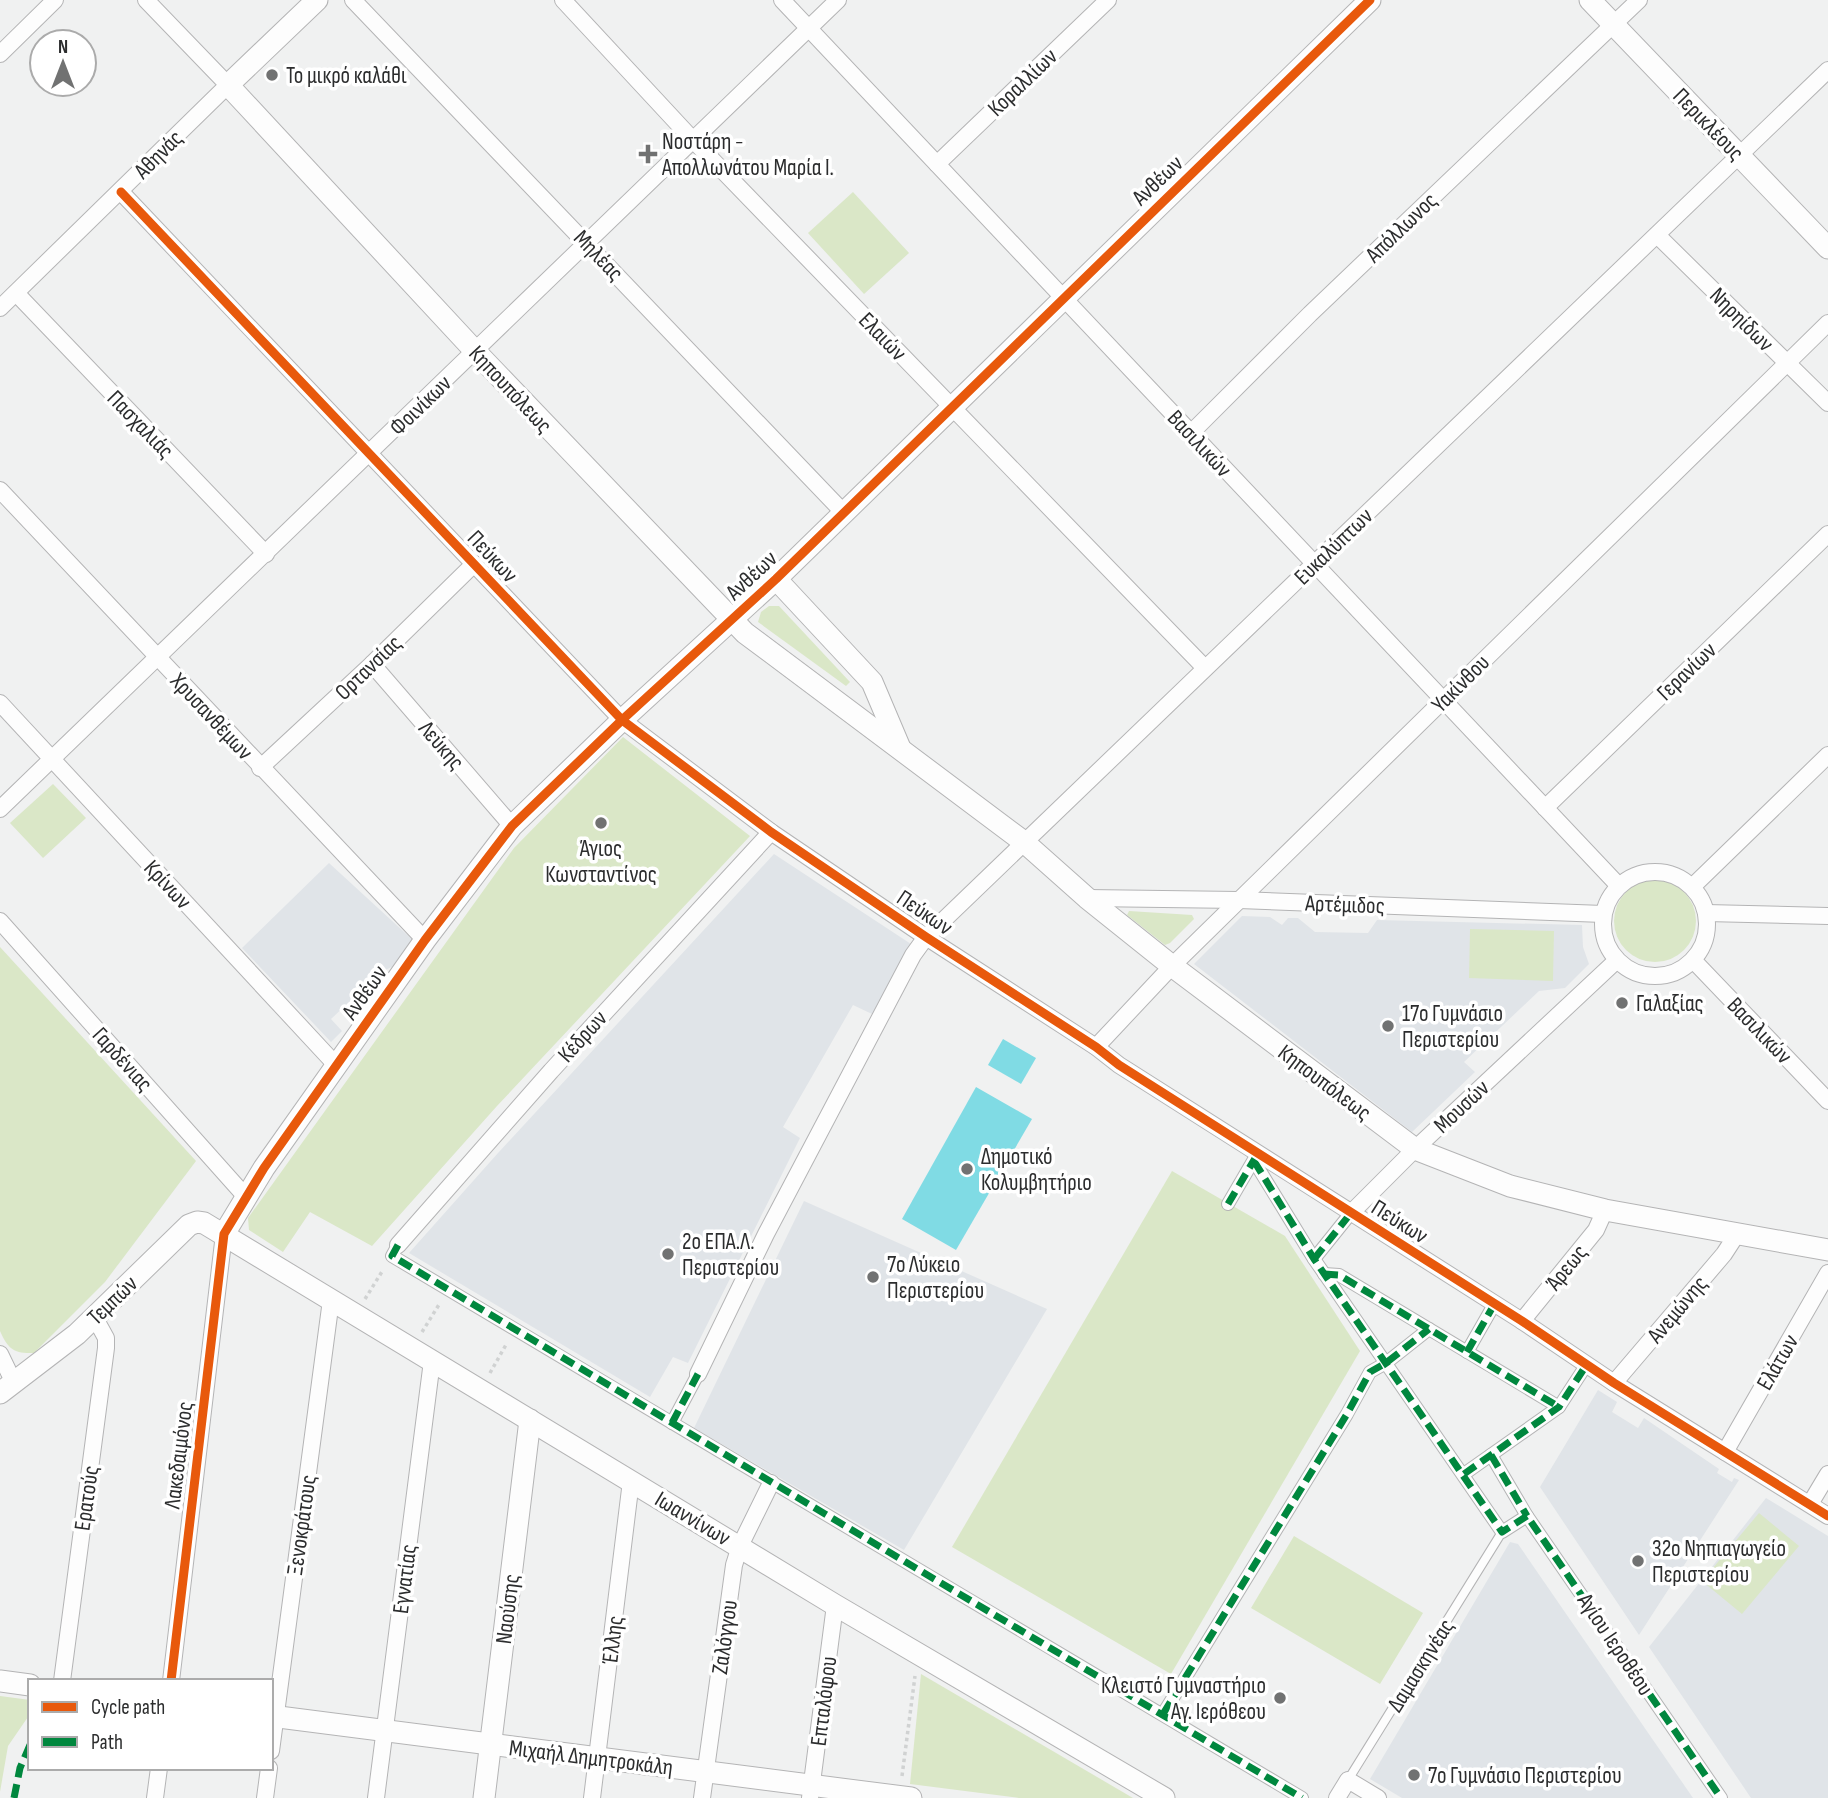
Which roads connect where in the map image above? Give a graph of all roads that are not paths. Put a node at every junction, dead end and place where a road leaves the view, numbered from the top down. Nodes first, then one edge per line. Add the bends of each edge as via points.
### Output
1 (55, 0) edge
2 (146, 0) edge
3 (317, 0) edge
4 (352, 0) edge
5 (563, 0) edge
6 (782, 0) edge
7 (838, 0) edge
8 (1108, 0) edge
9 (1370, 0) edge
10 (1590, 0) edge
11 (1639, 0) edge
12 (1614, 24) junction
13 (809, 28) junction
14 (0, 54) edge
15 (1828, 69) edge
16 (228, 85) junction
17 (694, 140) junction
18 (1740, 156) junction
19 (937, 164) junction
20 (121, 192) junction
21 (1657, 235) junction
22 (587, 243) junction
23 (1828, 248) edge
24 (16, 293) junction
25 (1063, 297) junction
26 (0, 308) edge
27 (1828, 323) edge
28 (475, 351) junction
29 (1787, 364) junction
30 (1828, 403) edge
31 (952, 407) junction
32 (1191, 433) junction
33 (369, 454) junction
34 (0, 490) edge
35 (844, 512) junction
36 (1828, 534) edge
37 (266, 554) junction
38 (474, 564) junction
39 (1314, 564) junction
40 (776, 579) junction
41 (731, 619) junction
42 (158, 659) junction
43 (372, 664) junction
44 (1205, 668) junction
45 (1443, 700) junction
46 (0, 703) edge
47 (622, 720) junction
48 (901, 750) junction
49 (1828, 755) edge
50 (53, 759) junction
51 (260, 768) junction
52 (1545, 808) junction
53 (0, 809) edge
54 (512, 826) junction
55 (771, 832) junction
56 (1024, 842) junction
57 (1619, 886) junction
58 (1692, 887) junction
59 (1087, 898) junction
60 (1239, 900) junction
61 (1706, 913) junction
62 (1604, 914) junction
63 (1828, 916) edge
64 (0, 921) edge
65 (926, 937) junction
66 (425, 940) junction
67 (1617, 960) junction
68 (1693, 960) junction
69 (1172, 966) junction
70 (1096, 1047) junction
71 (337, 1065) junction
72 (1828, 1101) edge
73 (1415, 1149) junction
74 (1256, 1157) junction
75 (246, 1198) junction
76 (1228, 1204) dead end
77 (1605, 1210) junction
78 (1350, 1213) junction
79 (224, 1234) junction
80 (1737, 1234) junction
81 (395, 1251) joint
82 (1828, 1251) edge
83 (1314, 1259) junction
84 (1828, 1272) edge
85 (1324, 1275) junction
86 (331, 1300) junction
87 (1495, 1303) junction
88 (95, 1318) junction
89 (1522, 1321) junction
90 (1429, 1329) junction
91 (1467, 1352) junction
92 (0, 1354) edge
93 (432, 1361) junction
94 (1386, 1363) junction
95 (1587, 1364) junction
96 (698, 1374) joint
97 (1614, 1383) junction
98 (7, 1388) edge
99 (1559, 1407) junction
100 (530, 1420) junction
101 (672, 1423) junction
102 (1725, 1452) junction
103 (1491, 1455) junction
104 (1464, 1474) junction
105 (1828, 1474) edge
106 (631, 1481) junction
107 (771, 1483) junction
108 (1810, 1504) junction
109 (1527, 1516) junction
110 (1828, 1516) edge
111 (1502, 1532) junction
112 (740, 1546) junction
113 (835, 1605) junction
114 (62, 1679) edge
115 (171, 1679) edge
116 (0, 1681) edge
117 (28, 1685) edge
118 (1163, 1714) junction
119 (274, 1716) edge
120 (384, 1731) junction
121 (491, 1744) junction
122 (598, 1758) junction
123 (159, 1770) edge
124 (269, 1770) edge
125 (705, 1772) junction
126 (1348, 1780) junction
127 (811, 1792) edge
128 (905, 1797) edge
129 (155, 1798) edge
130 (265, 1798) edge
131 (376, 1798) edge
132 (484, 1798) edge
133 (592, 1798) edge
134 (702, 1798) edge
135 (1164, 1798) edge
136 (1302, 1798) edge
137 (1337, 1798) edge
138 (1378, 1798) edge
139 (1721, 1798) edge

1 - 14 street
2 - 16 street, Κηπουπόλεως
3 - 16 street, Αθηνάς
4 - 22 street, Μηλέας
5 - 17 street, Ελαιών
6 - 13 street, Βασιλικών
7 - 13 street, Φοινίκων
8 - 19 street, Κοραλλίων
9 - 25 street, Ανθέων
10 - 12 street, Περικλέους
11 - 12 street, Απόλλωνος
12 - 18 street, Περικλέους
12 - 32 street, Απόλλωνος
13 - 17 street, Φοινίκων
13 - 19 street, Βασιλικών
15 - 18 street, Ευκαλύπτων
16 - 20 street, Αθηνάς
16 - 28 street, Κηπουπόλεως
17 - 22 street, Φοινίκων
17 - 31 street, Ελαιών
18 - 21 street, Ευκαλύπτων
18 - 23 street, Περικλέους
19 - 25 street, Βασιλικών
20 - 24 street, Αθηνάς
20 - 33 street, Πεύκων
21 - 29 street, Νηρηίδων
21 - 39 street, Ευκαλύπτων
22 - 28 street, Φοινίκων
22 - 35 street, Μηλέας
24 - 26 street, Αθηνάς
24 - 37 street, Πασχαλιάς
25 - 31 street, Ανθέων
25 - 32 street, Βασιλικών
27 - 29 street, Υακίνθου
28 - 33 street, Φοινίκων
28 - 41 street, Κηπουπόλεως
29 - 30 street, Νηρηίδων
29 - 45 street, Υακίνθου
31 - 35 street, Ανθέων
31 - 44 street, Ελαιών
32 - 39 street, Βασιλικών
33 - 37 street, Φοινίκων
33 - 38 street, Πεύκων
34 - 42 street, Χρυσανθέμων
35 - 40 street, Ανθέων
36 - 52 street, Γερανίων
37 - 42 street, Φοινίκων
38 - 43 street, Ορτανσίας
38 - 47 street, Πεύκων
39 - 44 street, Ευκαλύπτων
39 - 45 street, Βασιλικών
40 - 41 street, Ανθέων
40 - 48 street via 872,682
41 - 47 street, Ανθέων
41 - 48 street, Κηπουπόλεως
42 - 50 street, Φοινίκων
42 - 51 street, Χρυσανθέμων
43 - 51 street, Ορτανσίας
43 - 54 street, Λεύκης
44 - 56 street, Ευκαλύπτων
45 - 52 street, Βασιλικών
45 - 60 street, Υακίνθου
46 - 50 street, Κρίνων
47 - 54 street, Ανθέων
47 - 55 street, Πεύκων
48 - 56 street, Κηπουπόλεως
49 - 58 street
50 - 53 street, Φοινίκων
50 - 71 street, Κρίνων
51 - 66 street, Χρυσανθέμων
52 - 57 street, Βασιλικών
54 - 66 street, Ανθέων
55 - 65 street, Πεύκων
55 - 81 street, Κέδρων via 560,1061
56 - 59 street, Κηπουπόλεως
56 - 65 street, Ευκαλύπτων
57 - 58 street via 1632,877 1664,873
57 - 62 street
58 - 61 street
59 - 60 street, Αρτέμιδος
59 - 69 street, Κηπουπόλεως
60 - 62 street, Αρτέμιδος
60 - 69 street, Υακίνθου
61 - 63 street
61 - 68 street via 1705,938
62 - 67 street via 1605,939
64 - 75 street, Γαρδένιας
65 - 70 street, Πεύκων
65 - 96 street, Ευκαλύπτων via 808,1153
66 - 71 street, Ανθέων
67 - 68 street via 1628,969 1655,976 1669,974
67 - 73 street, Μουσών
68 - 72 street, Βασιλικών
69 - 70 street, Υακίνθου
69 - 73 street, Κηπουπόλεως
70 - 74 street, Πεύκων
71 - 75 street, Ανθέων
73 - 77 street, Κηπουπόλεως via 1510,1186
73 - 78 street, Μουσών
74 - 76 street
74 - 78 street, Πεύκων
74 - 83 street
75 - 79 street, Ανθέων
77 - 80 street, Κηπουπόλεως
77 - 89 street, Άρεως via 1596,1230
78 - 83 street, Μουσών
78 - 87 street, Πεύκων
79 - 86 street, Ιωαννίνων
79 - 88 street, Τεμπών via 200,1222 189,1225
79 - 115 street, Λακεδαιμόνος
80 - 82 street, Κηπουπόλεως
80 - 97 street, Ανεμώνης
81 - 101 street via 448,1289
83 - 85 street
84 - 102 street, Ελάτων
85 - 90 street via 1339,1275
85 - 94 street
86 - 93 street, Ιωαννίνων
86 - 119 street, Ξενοκράτους
87 - 89 street, Πεύκων
87 - 91 street
88 - 98 street, Τεμπών
88 - 114 street, Ερατούς via 106,1348
89 - 95 street, Πεύκων
90 - 91 street
90 - 94 street
91 - 99 street
92 - 98 street
93 - 100 street, Ιωαννίνων
93 - 120 street, Εγνατίας
94 - 104 street
94 - 118 street via 1370,1372
95 - 97 street, Πεύκων
95 - 99 street
96 - 101 street
97 - 102 street, Πεύκων
99 - 103 street
100 - 106 street, Ιωαννίνων
100 - 121 street, Ναούσης
101 - 107 street
102 - 108 street, Πεύκων
103 - 104 street
103 - 109 street, Αγίου Ιεροθέου
104 - 111 street
105 - 108 street
106 - 112 street, Ιωαννίνων
106 - 122 street, Έλλης
107 - 112 street, Ζαλόγγου
107 - 118 street
108 - 110 street, Πεύκων
109 - 111 street
109 - 139 street, Αγίου Ιεροθέου
111 - 126 lane, Δαμασκηνέας
112 - 113 street, Ιωαννίνων
112 - 125 street, Ζαλόγγου
113 - 127 street, Επταλόφου
113 - 135 street, Ιωαννίνων
116 - 117 street
118 - 136 street
119 - 120 street, Μιχαήλ Δημητροκάλη
120 - 121 street, Μιχαήλ Δημητροκάλη
120 - 131 street, Εγνατίας
121 - 122 street, Μιχαήλ Δημητροκάλη
121 - 132 street, Ναούσης
122 - 125 street, Μιχαήλ Δημητροκάλη
122 - 133 street, Έλλης
123 - 129 street
124 - 130 street
125 - 127 street, Μιχαήλ Δημητροκάλη
125 - 134 street, Ζαλόγγου
126 - 137 street, Δαμασκηνέας
126 - 138 street
127 - 128 street, Μιχαήλ Δημητροκάλη

